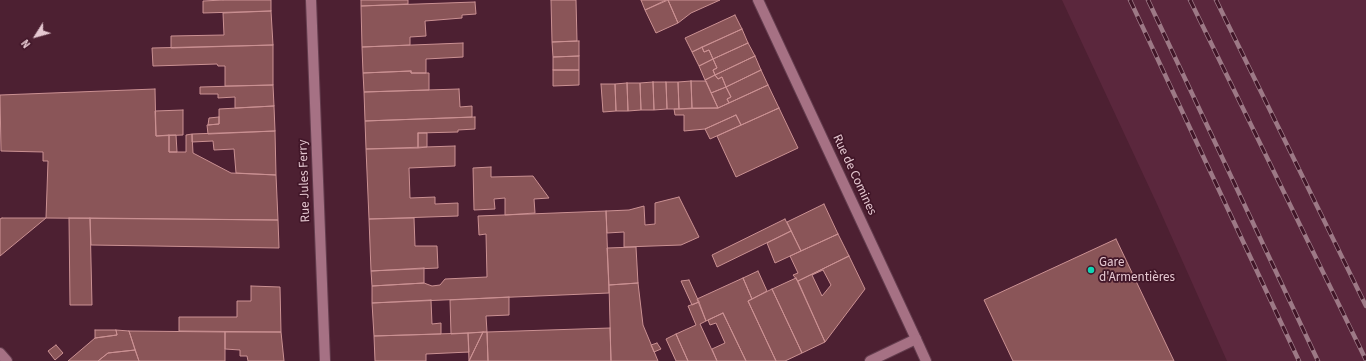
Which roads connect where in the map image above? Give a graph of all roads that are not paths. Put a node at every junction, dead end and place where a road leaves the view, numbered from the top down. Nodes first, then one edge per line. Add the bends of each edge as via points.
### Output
1 (311, 0) edge
2 (758, 0) edge
3 (916, 339) junction
4 (0, 353) edge
5 (7, 361) edge
6 (325, 361) edge
7 (870, 361) edge
8 (926, 361) edge

1 - 6 street, Rue Jules Ferry
2 - 3 street, Rue de Comines
3 - 7 street
3 - 8 street, Rue de Comines
4 - 5 street

